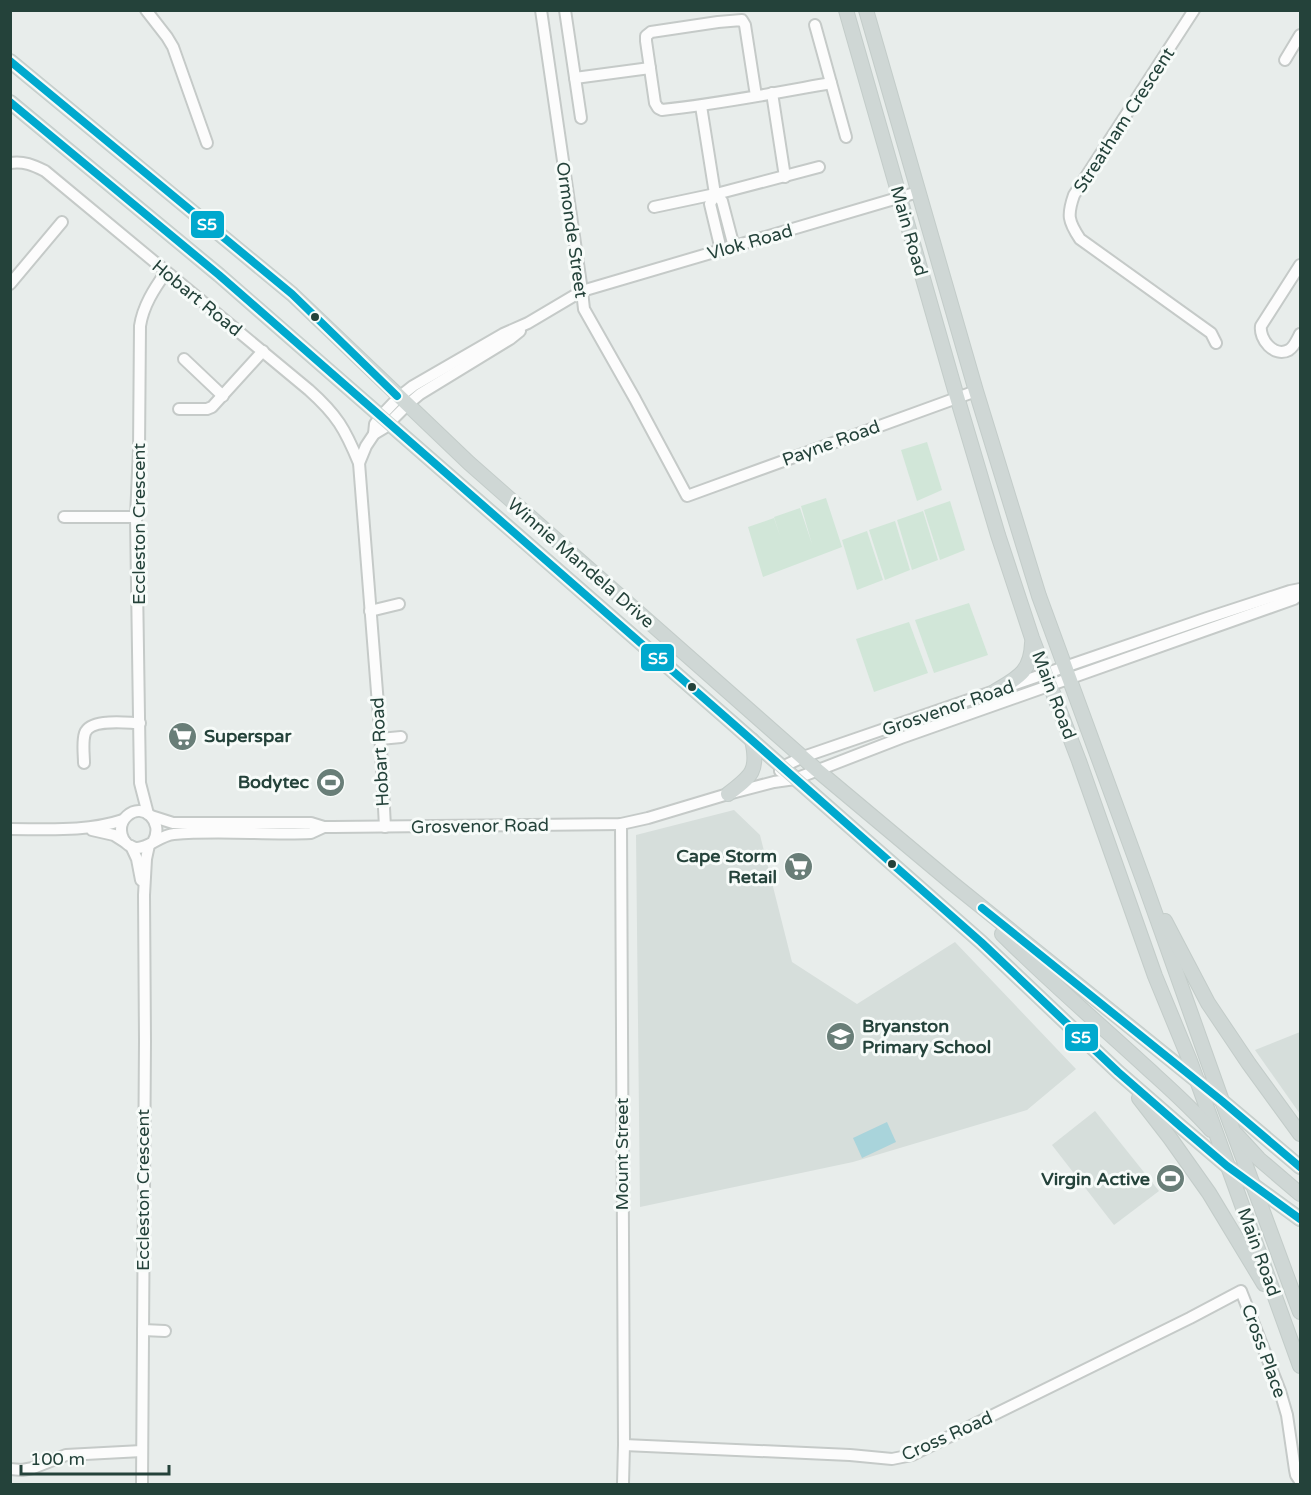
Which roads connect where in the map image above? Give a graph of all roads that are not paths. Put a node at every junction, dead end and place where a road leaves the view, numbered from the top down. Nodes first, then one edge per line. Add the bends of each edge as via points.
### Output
1 (146, 10) edge
2 (541, 10) edge
3 (565, 10) edge
4 (846, 10) edge
5 (866, 10) edge
6 (1194, 10) edge
7 (717, 16) edge
8 (815, 25) dead end
9 (1300, 35) edge
10 (1285, 60) dead end
11 (10, 61) edge
12 (650, 68) junction
13 (575, 78) junction
14 (831, 83) junction
15 (772, 93) junction
16 (756, 96) junction
17 (10, 102) edge
18 (701, 106) junction
19 (581, 118) dead end
20 (846, 137) dead end
21 (207, 143) dead end
22 (10, 163) edge
23 (819, 167) dead end
24 (785, 177) junction
25 (918, 192) junction
26 (715, 194) junction
27 (899, 198) junction
28 (654, 207) dead end
29 (62, 222) dead end
30 (734, 247) junction
31 (721, 250) junction
32 (1300, 266) edge
33 (166, 272) junction
34 (10, 284) edge
35 (582, 291) junction
36 (1300, 334) edge
37 (1216, 343) dead end
38 (263, 351) junction
39 (184, 359) dead end
40 (976, 391) junction
41 (223, 396) junction
42 (957, 397) junction
43 (403, 401) junction
44 (179, 409) dead end
45 (385, 419) junction
46 (359, 463) junction
47 (687, 496) joint
48 (64, 517) dead end
49 (136, 517) junction
50 (1300, 589) edge
51 (1300, 594) edge
52 (399, 604) dead end
53 (370, 611) junction
54 (1032, 638) junction
55 (1068, 673) junction
56 (1048, 680) junction
57 (994, 692) junction
58 (140, 723) junction
59 (401, 737) dead end
60 (381, 739) junction
61 (752, 740) junction
62 (803, 757) junction
63 (84, 763) dead end
64 (782, 767) junction
65 (817, 770) junction
66 (795, 779) junction
67 (774, 782) junction
68 (140, 783) junction
69 (728, 794) junction
70 (149, 815) junction
71 (127, 817) junction
72 (621, 824) junction
73 (324, 827) junction
74 (385, 827) junction
75 (84, 828) junction
76 (10, 829) edge
77 (151, 843) junction
78 (129, 845) junction
79 (1144, 882) junction
80 (952, 883) junction
81 (144, 895) junction
82 (1118, 1072) junction
83 (1197, 1082) junction
84 (1222, 1101) junction
85 (1232, 1130) junction
86 (1300, 1134) edge
87 (1217, 1137) junction
88 (1227, 1166) junction
89 (1300, 1167) edge
90 (1252, 1185) junction
91 (1300, 1194) edge
92 (1300, 1219) edge
93 (1241, 1291) joint
94 (1300, 1312) edge
95 (1282, 1314) junction
96 (143, 1330) junction
97 (165, 1330) dead end
98 (1300, 1366) edge
99 (624, 1445) junction
100 (142, 1451) junction
101 (10, 1469) edge
102 (1300, 1480) edge
103 (142, 1485) edge
104 (623, 1485) edge

1 - 21 street via 173,47
2 - 35 street, Ormonde Street
3 - 13 street
4 - 27 main road, Main Road
5 - 25 main road, Main Road
6 - 37 street, Streatham Crescent via 1074,195 1069,213 1072,228 1080,239 1210,333
7 - 12 street via 649,33 646,41
7 - 16 street via 744,22
8 - 14 street
9 - 10 street
11 - 43 main road, Winnie Mandela Drive via 292,294
12 - 13 street
12 - 18 street via 659,109
13 - 19 street
14 - 15 street
14 - 20 street
15 - 16 street
15 - 24 street
16 - 18 street
17 - 45 main road, Winnie Mandela Drive
18 - 26 street
22 - 33 street, Hobart Road via 21,162 45,171
23 - 24 street
24 - 26 street
25 - 27 street, Vlok Road
25 - 40 main road, Main Road
26 - 28 street
26 - 30 street via 722,201
26 - 31 street via 710,204
27 - 30 street, Vlok Road
27 - 42 main road, Main Road
29 - 34 street
30 - 31 street, Vlok Road
31 - 35 street, Vlok Road
32 - 36 street via 1260,332 1267,345 1285,351 1291,349
33 - 38 street, Hobart Road
33 - 49 street, Eccleston Crescent via 145,307 140,326
35 - 43 street, Vlok Road via 440,369 413,386
35 - 47 street, Ormonde Street via 584,309
38 - 41 street
38 - 46 street, Hobart Road via 333,412
39 - 41 street
40 - 42 street, Payne Road
40 - 55 main road, Main Road via 1039,596
41 - 44 street via 210,409
42 - 47 street, Payne Road
42 - 54 main road, Main Road
43 - 45 street
43 - 62 main road, Winnie Mandela Drive via 516,506
45 - 46 street via 375,424
45 - 61 main road, Winnie Mandela Drive
46 - 53 street, Hobart Road
48 - 49 street
49 - 58 street, Eccleston Crescent
50 - 55 street, Grosvenor Road via 1207,618
51 - 55 street, Grosvenor Road
52 - 53 street
53 - 60 street, Hobart Road
54 - 56 main road, Main Road
54 - 57 main road via 1031,658 1023,673
55 - 56 street, Grosvenor Road
55 - 79 main road, Main Road
56 - 57 street, Grosvenor Road
56 - 65 street, Grosvenor Road
56 - 83 main road, Main Road
57 - 62 street, Grosvenor Road
58 - 63 street via 93,724 84,737
58 - 68 street, Eccleston Crescent
59 - 60 street
60 - 74 street, Hobart Road
61 - 64 main road, Winnie Mandela Drive
61 - 69 main road via 756,756 752,771
62 - 64 street, Grosvenor Road
62 - 65 main road, Winnie Mandela Drive
64 - 66 main road, Winnie Mandela Drive
64 - 67 street
65 - 66 street, Grosvenor Road
65 - 80 main road, Winnie Mandela Drive
66 - 67 street, Grosvenor Road
66 - 82 main road, Winnie Mandela Drive via 981,942
67 - 69 street, Grosvenor Road
68 - 70 street, Eccleston Crescent
68 - 71 street, Eccleston Crescent
69 - 72 street, Grosvenor Road
70 - 71 street via 142,812
70 - 73 street, Grosvenor Road via 173,823 311,823
70 - 77 street via 155,820 157,831
71 - 75 street
71 - 78 street via 121,828
72 - 74 street, Grosvenor Road
72 - 99 street, Mount Street
73 - 74 street, Grosvenor Road
73 - 77 street, Grosvenor Road via 311,833 177,834
75 - 76 street
75 - 78 street via 114,835
77 - 78 street via 143,848
77 - 81 street, Eccleston Crescent
78 - 81 street, Eccleston Crescent
79 - 84 main road, Main Road
79 - 86 main road via 1208,1003
80 - 83 main road, Winnie Mandela Drive
80 - 87 main road via 1035,967 1193,1110
81 - 96 street, Eccleston Crescent
82 - 88 main road, Winnie Mandela Drive
82 - 95 main road via 1209,1193
83 - 84 main road, Winnie Mandela Drive
83 - 85 main road
83 - 87 main road, Main Road
84 - 85 main road, Main Road
84 - 89 main road, Winnie Mandela Drive
85 - 90 main road, Main Road
85 - 91 main road
87 - 88 main road, Main Road
87 - 90 main road
88 - 90 main road, Winnie Mandela Drive
88 - 95 main road, Main Road
90 - 92 main road, Winnie Mandela Drive
90 - 94 main road, Main Road
93 - 99 street, Cross Road via 912,1455 892,1459
93 - 102 street, Cross Place via 1280,1391
95 - 98 main road, Main Road
96 - 97 street
96 - 100 street, Eccleston Crescent
99 - 104 street, Mount Street
100 - 101 street via 66,1455 33,1468
100 - 103 street, Eccleston Crescent

